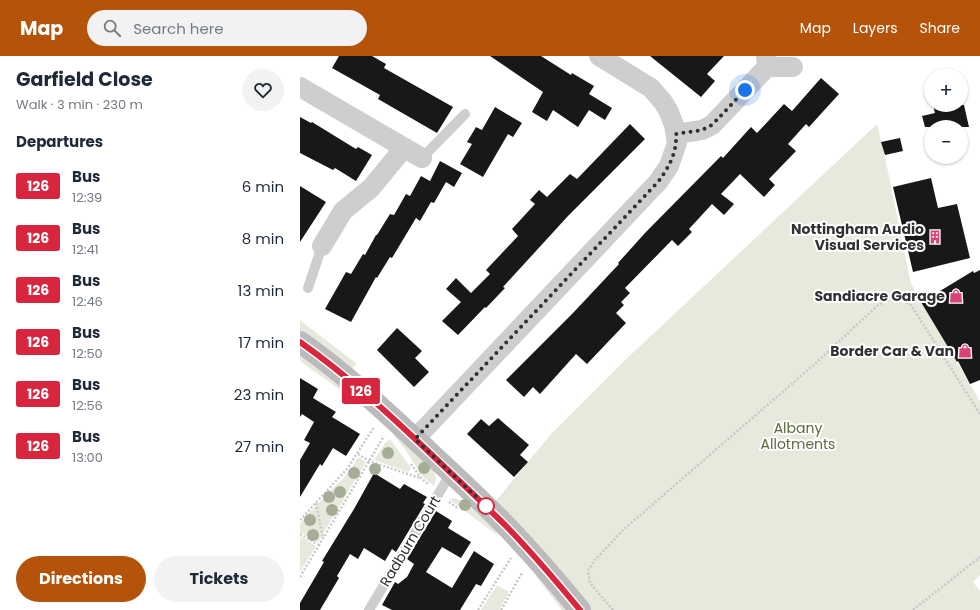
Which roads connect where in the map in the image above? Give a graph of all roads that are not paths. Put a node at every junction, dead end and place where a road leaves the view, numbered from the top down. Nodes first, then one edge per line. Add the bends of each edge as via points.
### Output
1 (599, 56) edge
2 (766, 62) edge
3 (793, 67) dead end
4 (300, 87) edge
5 (464, 114) dead end
6 (676, 134) junction
7 (404, 148) junction
8 (422, 158) joint
9 (322, 246) joint
10 (308, 288) dead end
11 (300, 342) edge
12 (415, 439) junction
13 (451, 473) junction
14 (369, 610) edge
15 (580, 610) edge

1 - 6 street via 651,88 668,110
2 - 3 street
2 - 6 street via 712,125 702,130
4 - 7 street
5 - 8 lane
6 - 12 street via 673,158 658,182
7 - 8 street
7 - 9 street via 371,188 343,211
9 - 10 lane
11 - 12 street via 344,376
12 - 13 street
13 - 14 lane, Radburn Court
13 - 15 street via 527,549

